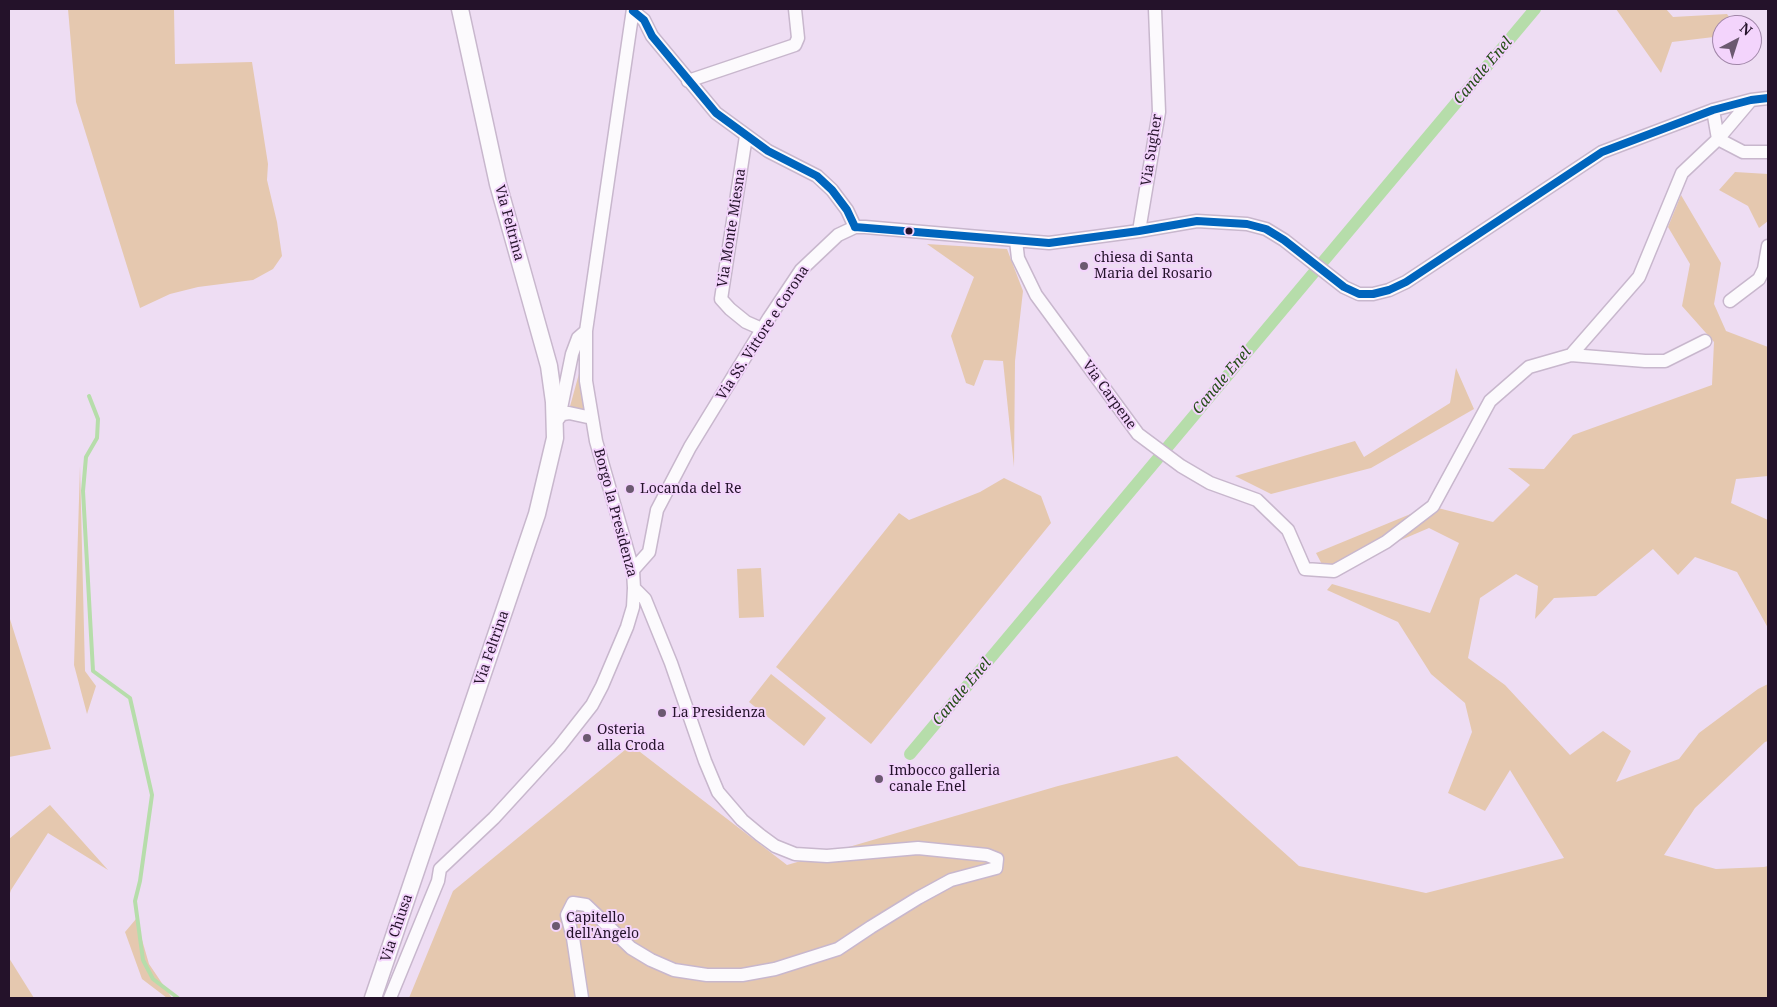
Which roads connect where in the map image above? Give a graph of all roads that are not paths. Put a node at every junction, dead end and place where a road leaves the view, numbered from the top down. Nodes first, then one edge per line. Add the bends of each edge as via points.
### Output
1 (460, 9) edge
2 (796, 9) edge
3 (1155, 9) edge
4 (633, 10) edge
5 (688, 81) junction
6 (1768, 98) edge
7 (1751, 100) junction
8 (1713, 110) junction
9 (746, 136) junction
10 (1718, 138) junction
11 (1768, 152) edge
12 (855, 227) junction
13 (1139, 231) junction
14 (1016, 241) junction
15 (1768, 246) edge
16 (1730, 302) dead end
17 (762, 329) junction
18 (586, 331) junction
19 (1705, 341) dead end
20 (1571, 355) junction
21 (559, 417) junction
22 (592, 418) junction
23 (555, 438) junction
24 (633, 570) junction
25 (634, 588) junction
26 (421, 857) joint
27 (373, 998) edge
28 (390, 998) edge
29 (582, 998) edge

1 - 23 main road, Via Feltrina via 498,184 549,366
2 - 5 street via 796,45
3 - 13 street, Via Sugher via 1159,112
4 - 5 street via 644,20 652,36
4 - 18 street, Via Feltrina
5 - 9 street via 716,113
6 - 7 street
7 - 8 street
7 - 10 street
8 - 10 street
8 - 13 street via 1602,152 1406,282 1373,294 1359,294 1344,287 1276,234 1248,224 1197,222
9 - 12 street via 817,176 847,210
9 - 17 street, Via Monte Miesna via 721,299 746,322
10 - 11 street via 1743,152
10 - 20 street via 1682,173 1638,277
12 - 14 street
12 - 17 street, Via SS. Vittore e Corona via 838,235 801,270
13 - 14 street via 1049,243
14 - 20 street, Via Carpene via 1018,258 1036,295 1138,434 1210,483 1257,500 1288,530 1305,569 1334,571 1386,542 1433,506 1490,402 1528,367
15 - 16 street via 1764,269 1758,279
17 - 24 street, Via SS. Vittore e Corona via 690,447 657,510 648,552
18 - 21 street, Via Feltrina via 578,338 572,354
18 - 22 street, Borgo la Presidenza via 586,381
19 - 20 street via 1665,361
21 - 22 street via 569,413
21 - 23 street, Via Feltrina
22 - 24 street, Borgo la Presidenza
23 - 26 main road, Via Feltrina via 537,514
24 - 25 street, Borgo la Presidenza
25 - 28 street, Borgo la Presidenza via 627,627 592,705 494,818 440,869
25 - 29 street via 645,599 718,792 760,835 775,846 795,854 827,856 918,848 987,855 997,859 996,868 951,880 838,949 775,969 742,975 674,970 631,948 586,904 573,903 567,915
26 - 27 main road, Via Chiusa

